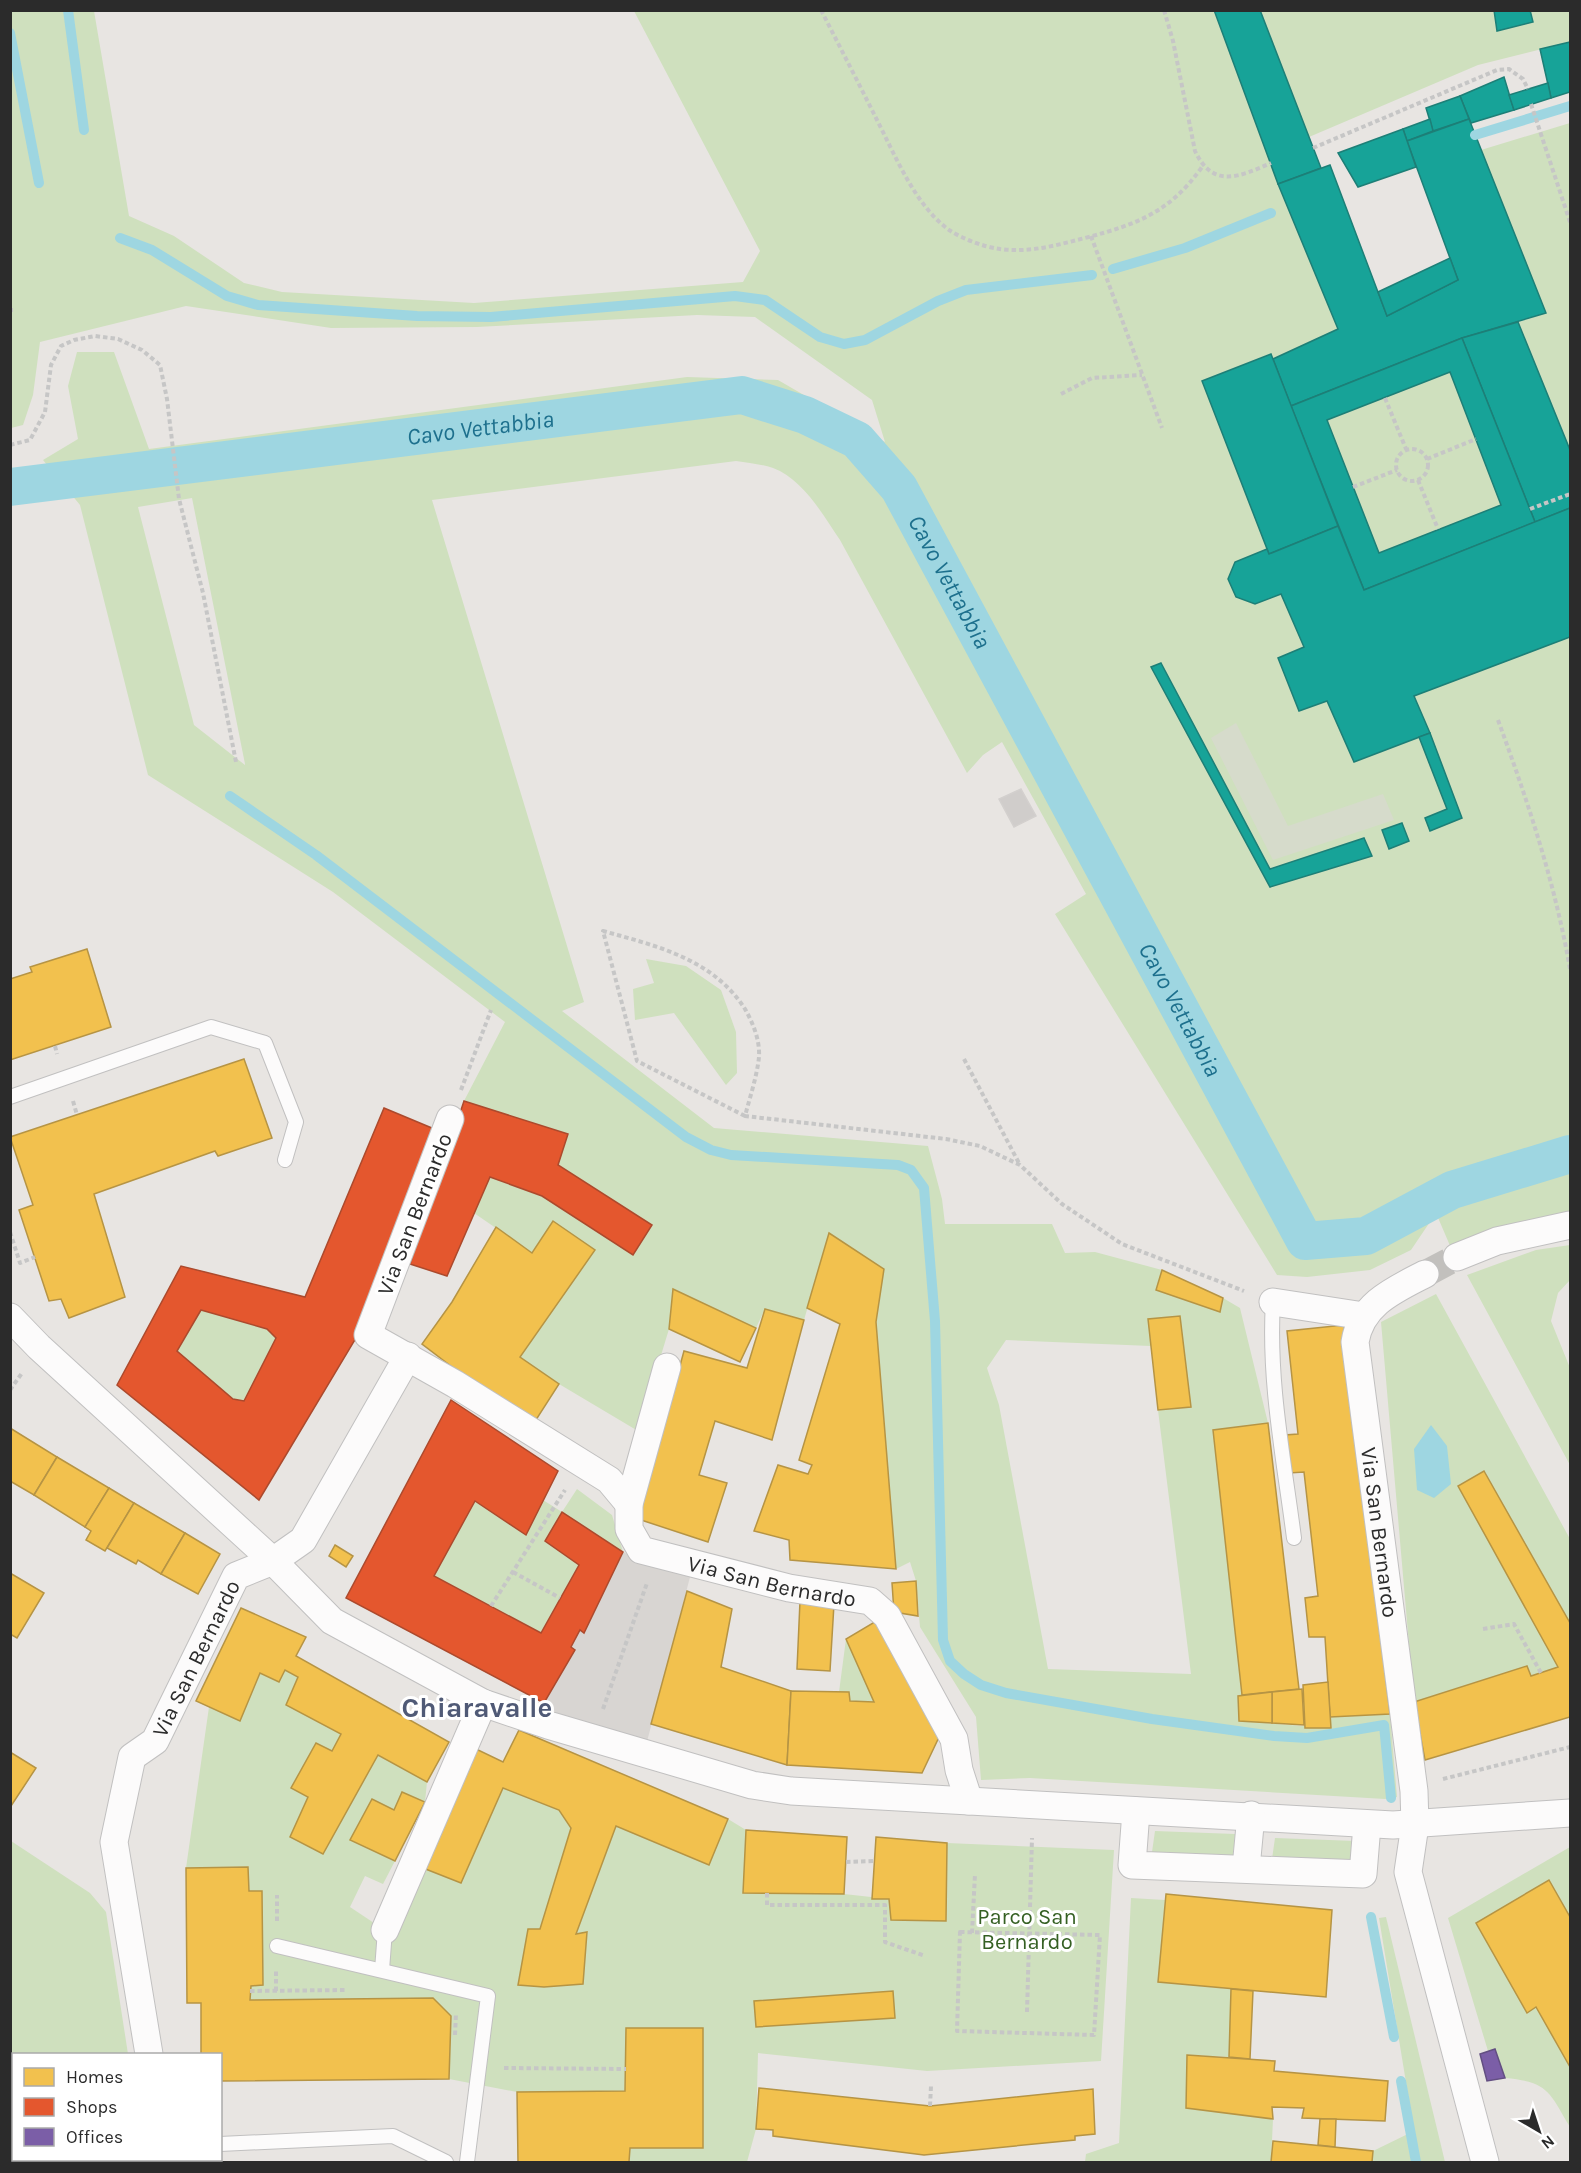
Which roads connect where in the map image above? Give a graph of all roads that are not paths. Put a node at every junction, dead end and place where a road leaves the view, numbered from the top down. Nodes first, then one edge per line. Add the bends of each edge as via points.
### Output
1 (10, 1097) edge
2 (450, 1119) road end
3 (285, 1160) dead end
4 (1570, 1225) edge
5 (1456, 1257) tunnel mouth
6 (1425, 1274) tunnel mouth
7 (1273, 1302) joint
8 (1364, 1316) junction
9 (10, 1317) edge
10 (408, 1356) junction
11 (667, 1368) dead end
12 (629, 1504) junction
13 (1294, 1538) dead end
14 (273, 1561) junction
15 (483, 1703) junction
16 (969, 1801) junction
17 (1136, 1811) junction
18 (1570, 1813) edge
19 (1251, 1815) junction
20 (1367, 1825) junction
21 (1415, 1825) junction
22 (1246, 1868) junction
23 (385, 1930) joint
24 (277, 1946) dead end
25 (382, 1970) junction
26 (149, 2053) edge
27 (222, 2144) edge
28 (447, 2163) edge
29 (467, 2163) edge
30 (1485, 2163) edge

1 - 3 lane via 212,1028 265,1042 296,1122
2 - 10 street, Via San Bernardo via 368,1335
4 - 5 street via 1497,1240
6 - 8 street via 1374,1303
7 - 8 street
7 - 13 lane via 1270,1345 1274,1393
8 - 21 street, Via San Bernardo via 1355,1342 1414,1791
9 - 14 street
10 - 12 street, Via San Bernardo via 609,1480
10 - 14 street, Via San Bernardo via 303,1539
11 - 12 street, Via San Bernardo
12 - 16 street, Via San Bernardo via 628,1529 641,1550 789,1588 870,1601 887,1616 954,1739
14 - 15 street via 332,1622
14 - 26 street, Via San Bernardo via 236,1576 155,1741 132,1757 114,1842
15 - 16 street via 752,1785 791,1791
15 - 23 street
16 - 17 street
17 - 19 street
17 - 22 street via 1132,1865
18 - 21 street
19 - 20 street
19 - 22 street
20 - 21 street
20 - 22 street via 1363,1874
21 - 30 street, Via San Bernardo via 1408,1872
23 - 25 lane
24 - 25 lane
25 - 29 lane via 488,1996
27 - 28 lane via 393,2136

